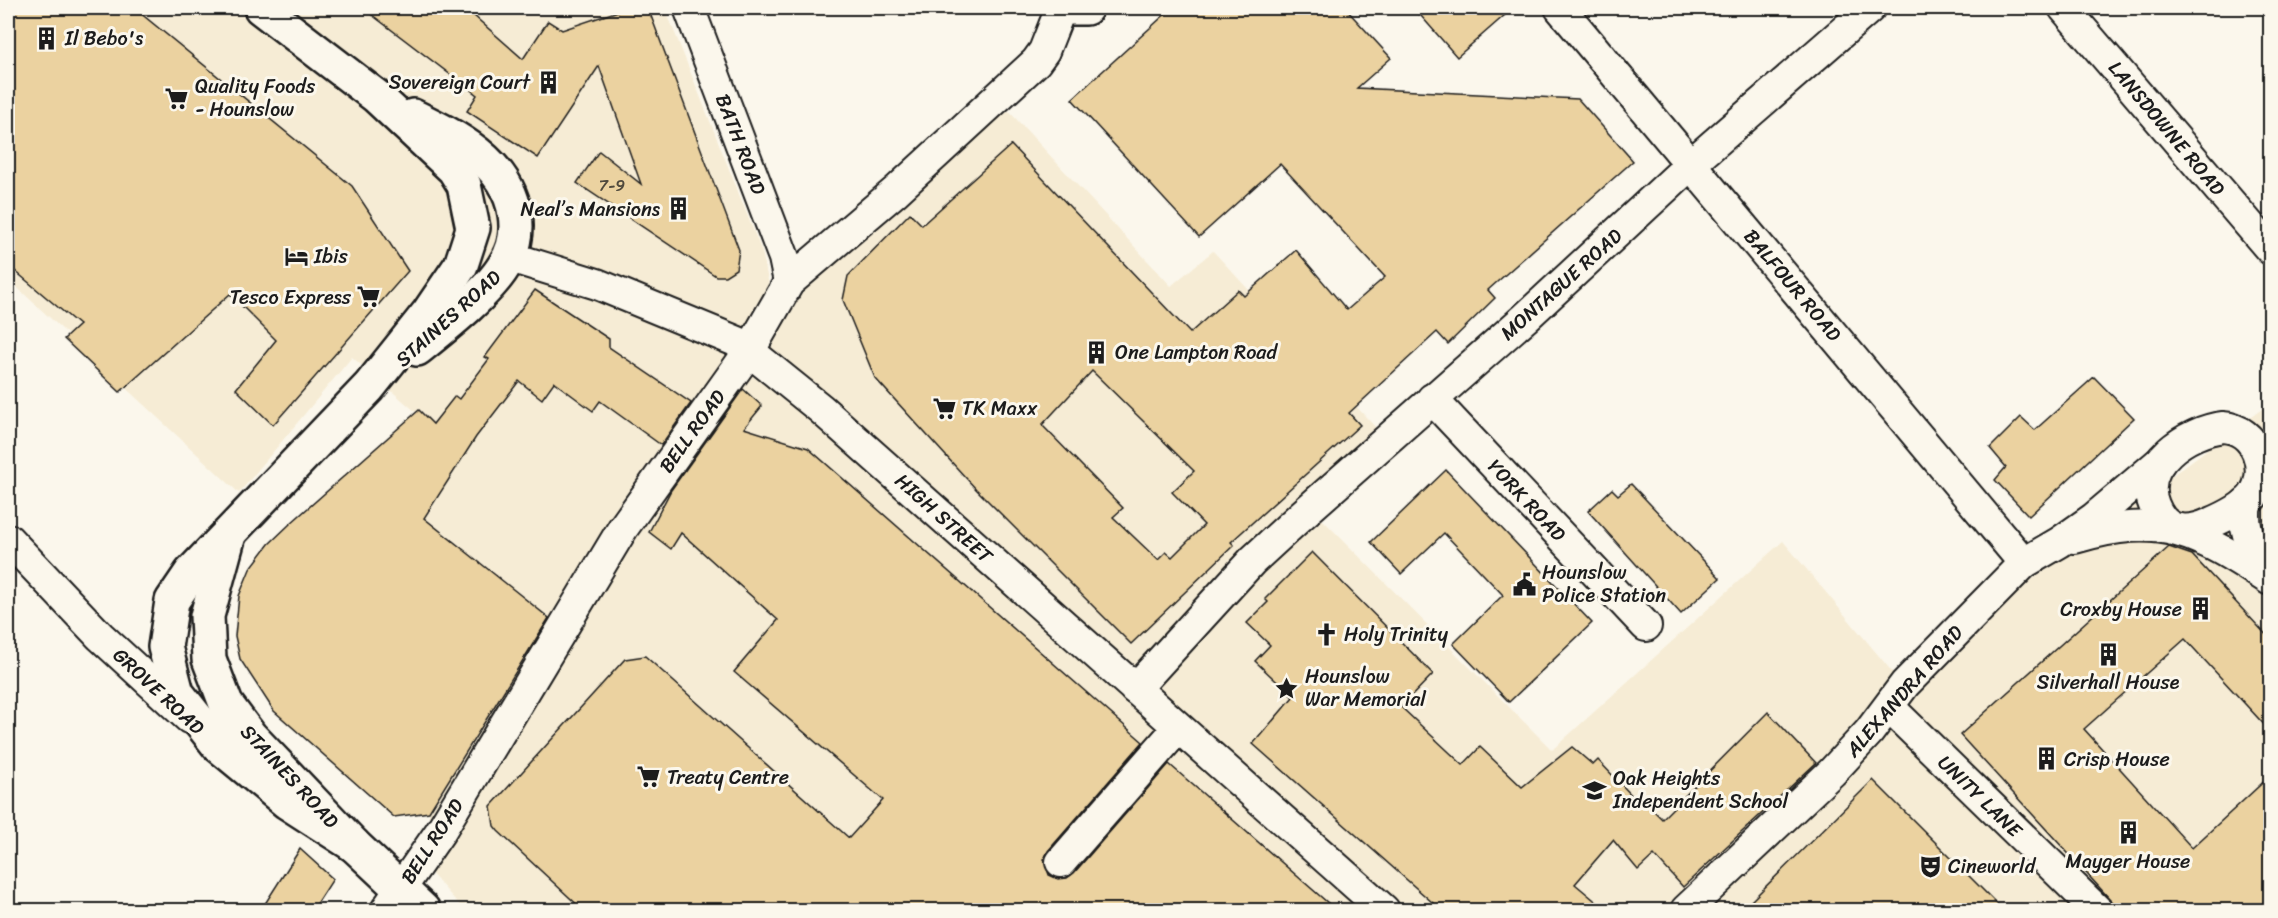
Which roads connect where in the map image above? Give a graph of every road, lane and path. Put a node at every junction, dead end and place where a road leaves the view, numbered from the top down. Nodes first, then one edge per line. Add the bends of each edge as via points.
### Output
1 (261, 8) edge
2 (689, 8) edge
3 (1061, 8) edge
4 (1071, 8) edge
5 (1086, 8) edge
6 (1560, 8) edge
7 (1870, 8) edge
8 (2064, 8) edge
9 (377, 97) junction
10 (1692, 163) junction
11 (2271, 249) edge
12 (526, 262) dead end
13 (789, 282) junction
14 (750, 350) junction
15 (369, 387) junction
16 (1432, 399) junction
17 (2160, 462) junction
18 (2246, 503) junction
19 (2175, 528) junction
20 (229, 533) junction
21 (8, 539) edge
22 (2060, 542) junction
23 (2024, 563) junction
24 (2271, 579) edge
25 (1646, 626) dead end
26 (100, 636) junction
27 (165, 647) junction
28 (1136, 689) junction
29 (1889, 707) junction
30 (1178, 729) junction
31 (218, 745) junction
32 (354, 845) junction
33 (1061, 862) dead end
34 (403, 904) edge
35 (1384, 910) edge
36 (1686, 910) edge
37 (2097, 910) edge

1 - 9 main road, STAINES ROAD
2 - 13 street, BATH ROAD via 784,258
3 - 13 street, BELL ROAD via 1036,62 896,191
4 - 5 main road
6 - 10 street, BALFOUR ROAD
7 - 10 street, MONTAGUE ROAD
8 - 11 street, LANSDOWNE ROAD
9 - 15 main road, STAINES ROAD via 454,170 464,184 473,228 461,265
9 - 15 main road, STAINES ROAD via 455,138 488,162 512,197 517,235 503,269 476,297
10 - 16 street, MONTAGUE ROAD
10 - 23 street, BALFOUR ROAD
12 - 14 street, HIGH STREET via 597,284
13 - 14 street, BELL ROAD
14 - 28 street, HIGH STREET
14 - 34 street, BELL ROAD via 623,528 440,832
15 - 20 main road, STAINES ROAD
16 - 25 street, YORK ROAD
16 - 28 street, MONTAGUE ROAD via 1252,561
17 - 18 street via 2198,432 2235,428 2247,436 2260,458 2258,486
17 - 19 street via 2151,499 2164,522
17 - 22 street, ALEXANDRA ROAD
18 - 19 street via 2201,527
18 - 24 street via 2244,515 2252,549
19 - 22 street via 2133,525
19 - 24 street
20 - 27 main road, STAINES ROAD via 191,573 172,601
20 - 32 main road, STAINES ROAD via 207,616 209,659 226,704 250,736
21 - 26 street, GROVE ROAD
22 - 23 street, ALEXANDRA ROAD
23 - 29 street, ALEXANDRA ROAD via 1905,684
26 - 27 street, GROVE ROAD via 129,645
26 - 31 street, GROVE ROAD
27 - 31 main road, STAINES ROAD via 177,693
28 - 30 street, HIGH STREET
29 - 36 street, ALEXANDRA ROAD via 1832,772
29 - 37 street, UNITY LANE
30 - 33 street
30 - 35 street, HIGH STREET
31 - 32 main road, STAINES ROAD via 287,802
32 - 34 main road, STAINES ROAD

